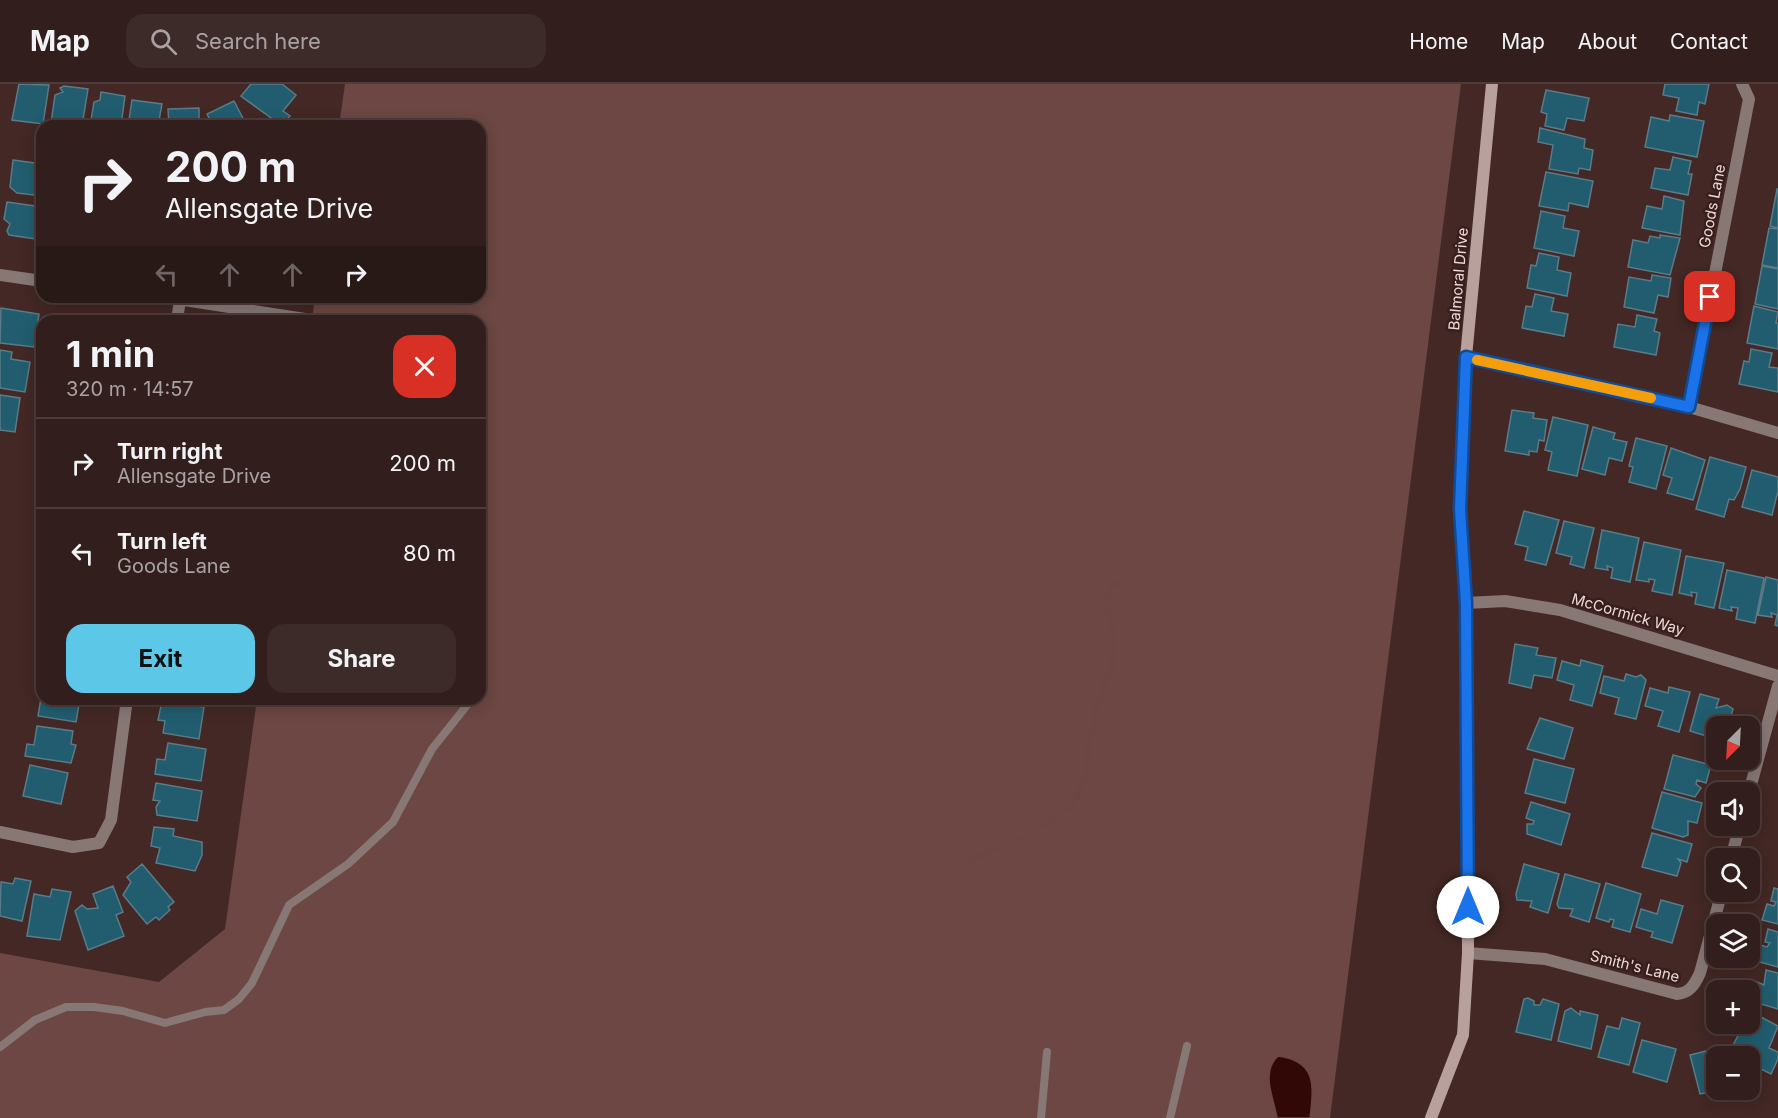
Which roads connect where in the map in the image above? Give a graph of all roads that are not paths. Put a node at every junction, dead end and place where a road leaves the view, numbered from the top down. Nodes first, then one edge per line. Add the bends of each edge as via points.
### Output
1 (1492, 84) edge
2 (1742, 84) edge
3 (0, 275) edge
4 (36, 280) edge
5 (205, 303) edge
6 (280, 315) edge
7 (1466, 357) junction
8 (1689, 407) junction
9 (1778, 433) edge
10 (1466, 603) junction
11 (1778, 676) edge
12 (1778, 686) edge
13 (126, 705) edge
14 (467, 705) edge
15 (1752, 782) edge
16 (0, 832) edge
17 (1719, 902) edge
18 (1468, 953) junction
19 (1187, 1046) dead end
20 (0, 1047) edge
21 (1047, 1052) dead end
22 (1041, 1118) edge
23 (1170, 1118) edge
24 (1431, 1118) edge

1 - 7 street, Balmoral Drive
2 - 8 street, Goods Lane via 1749,99
3 - 4 street
5 - 6 street
7 - 8 street
7 - 10 street, Balmoral Drive via 1460,509
8 - 9 street
10 - 11 street, McCormick Way via 1506,601 1560,610
10 - 18 street, Balmoral Drive
12 - 15 street
13 - 16 street via 111,820 99,843 73,847
14 - 20 lane via 432,749 393,822 348,864 289,905 252,983 224,1010 165,1023 123,1011 66,1007 35,1020
17 - 18 street, Smith's Lane via 1700,973 1684,993 1545,959
18 - 24 street, Balmoral Drive via 1463,1035
19 - 23 lane
21 - 22 lane

